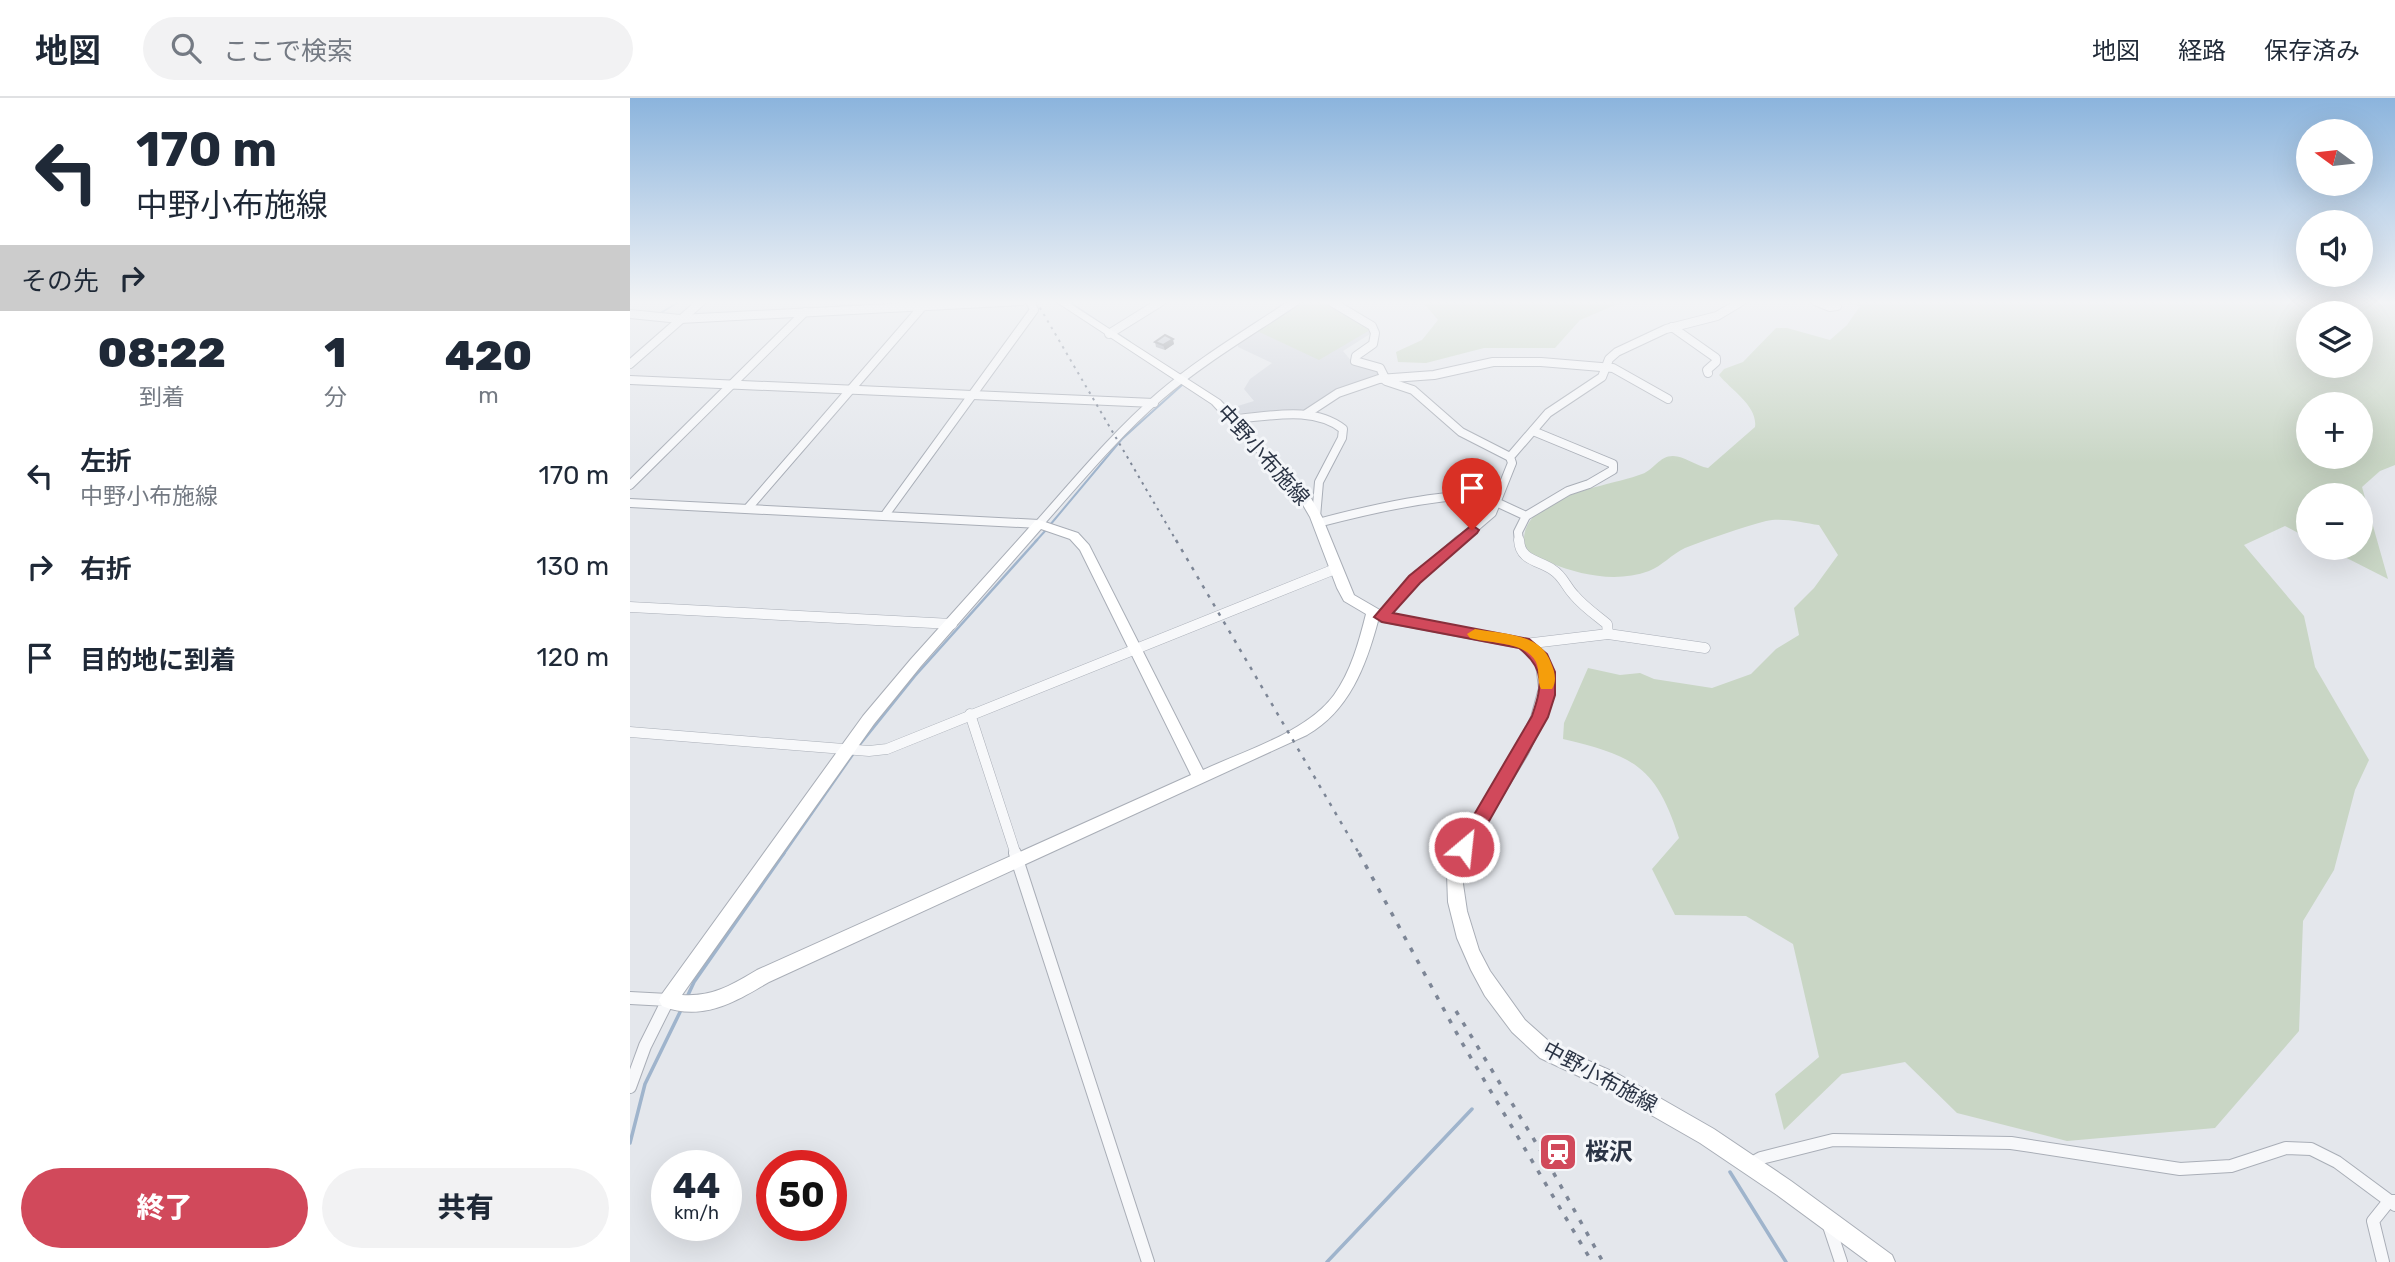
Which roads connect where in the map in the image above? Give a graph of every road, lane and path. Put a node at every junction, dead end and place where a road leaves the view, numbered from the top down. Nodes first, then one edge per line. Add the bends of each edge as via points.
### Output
1 (760, 355) edge
2 (880, 355) edge
3 (1000, 355) edge
4 (1143, 355) edge
5 (1215, 355) edge
6 (1357, 355) edge
7 (1614, 355) edge
8 (1712, 355) edge
9 (1605, 366) junction
10 (1708, 373) dead end
11 (1382, 378) junction
12 (1181, 379) junction
13 (630, 380) edge
14 (731, 384) junction
15 (850, 390) junction
16 (970, 395) junction
17 (1668, 398) dead end
18 (1154, 403) junction
19 (1306, 414) junction
20 (1232, 419) junction
21 (1534, 431) junction
22 (1510, 457) junction
23 (630, 485) edge
24 (1497, 499) junction
25 (630, 503) edge
26 (748, 508) junction
27 (885, 515) junction
28 (1526, 516) junction
29 (1317, 520) junction
30 (1040, 524) junction
31 (1335, 569) junction
32 (630, 607) edge
33 (1377, 615) junction
34 (952, 624) junction
35 (1608, 634) junction
36 (1524, 643) junction
37 (1705, 648) dead end
38 (1136, 649) junction
39 (970, 714) junction
40 (630, 732) edge
41 (846, 749) junction
42 (1199, 777) junction
43 (1018, 860) junction
44 (630, 998) edge
45 (681, 1004) junction
46 (630, 1087) edge
47 (1749, 1164) junction
48 (2393, 1202) edge
49 (1828, 1220) junction
50 (1148, 1262) edge
51 (1841, 1262) edge
52 (1885, 1262) edge
53 (2383, 1262) edge

1 - 14 street
2 - 15 street
3 - 16 street
4 - 12 main road, 中野小布施線
5 - 12 street
6 - 11 street via 1355,361 1380,368
7 - 9 street
8 - 10 street via 1716,362
9 - 11 street via 1493,362 1434,375
9 - 17 street
9 - 21 street via 1595,384 1548,413
11 - 19 street via 1338,393
11 - 22 street via 1413,390 1461,432
12 - 18 street
12 - 20 main road, 中野小布施線 via 1216,402
13 - 14 street
14 - 15 street
14 - 23 street
15 - 16 street
15 - 26 street
16 - 18 street
16 - 27 street
18 - 30 street via 1107,447
19 - 20 street
19 - 29 street via 1325,416 1343,429 1319,482
20 - 29 main road, 中野小布施線 via 1294,483
21 - 22 street
21 - 28 street via 1614,464 1613,470
22 - 24 street via 1512,463
24 - 28 street
24 - 29 street via 1476,494
24 - 33 street via 1492,513
25 - 26 street
26 - 27 street
27 - 30 street
28 - 35 street via 1518,532 1525,558 1560,575 1574,596 1607,624
29 - 31 main road, 中野小布施線
30 - 34 main road
30 - 38 main road via 1074,536 1085,548
31 - 33 main road, 中野小布施線 via 1349,598
31 - 38 street
32 - 34 street
33 - 36 main road, 中野小布施線
33 - 42 main road via 1363,656 1320,720
34 - 41 main road
35 - 36 street
35 - 37 street
36 - 47 main road, 中野小布施線 via 1542,658 1547,695 1540,717 1458,862 1454,882 1467,941 1507,1011 1538,1044 1557,1059 1655,1105
38 - 39 street
38 - 42 main road
39 - 41 street via 887,749
39 - 43 street
40 - 41 street
41 - 45 main road via 752,886
42 - 43 main road
43 - 45 main road via 763,976 719,1002
43 - 50 street
44 - 45 street
45 - 46 street via 645,1046
47 - 48 street via 1833,1140 2011,1143 2180,1169 2231,1166 2286,1148 2311,1150 2337,1162
47 - 49 main road, 中野小布施線
48 - 53 street via 2373,1221
49 - 51 street
49 - 52 main road, 中野小布施線

